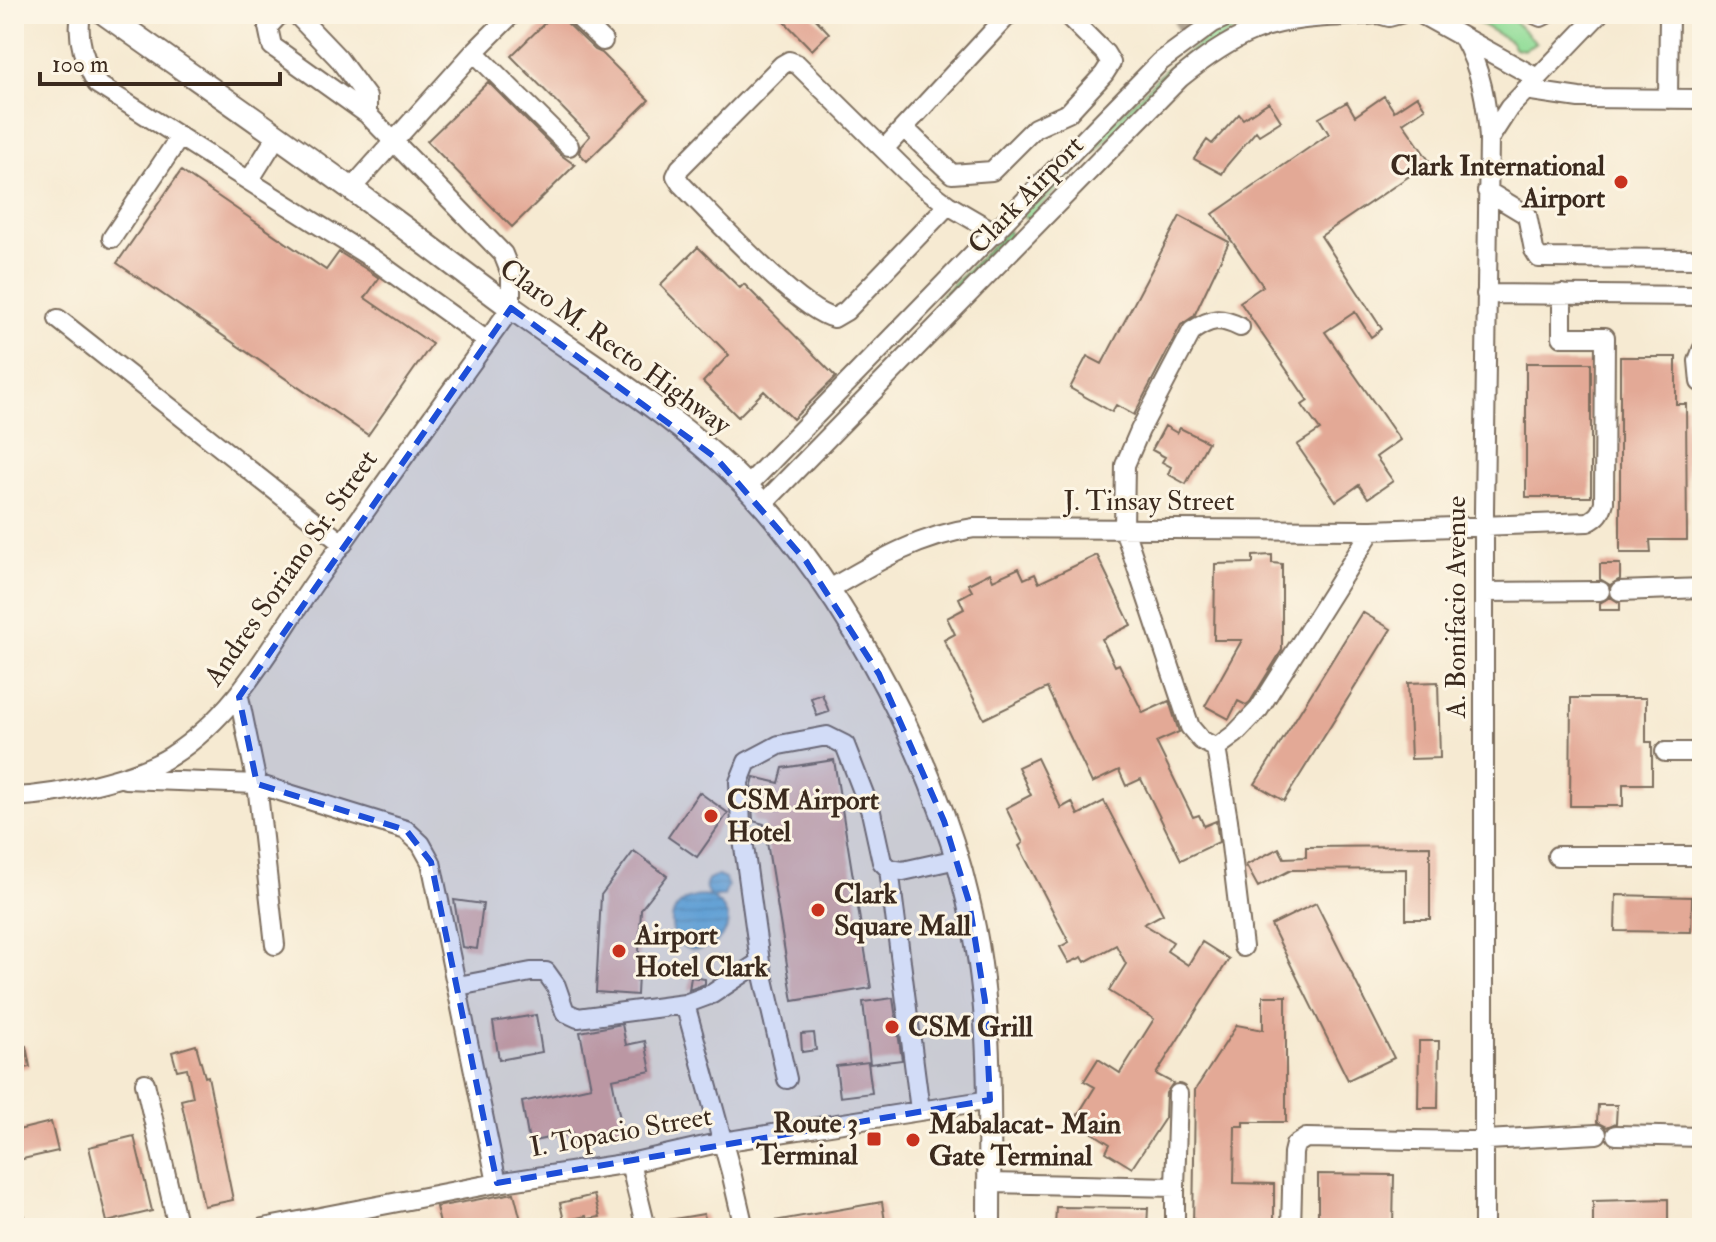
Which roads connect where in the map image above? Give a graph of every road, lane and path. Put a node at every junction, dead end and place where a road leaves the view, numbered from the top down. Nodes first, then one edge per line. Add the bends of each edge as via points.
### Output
1 (81, 14) edge
2 (105, 14) edge
3 (280, 14) edge
4 (296, 14) edge
5 (512, 14) edge
6 (575, 14) edge
7 (1009, 14) edge
8 (1066, 14) edge
9 (1233, 14) edge
10 (1378, 14) edge
11 (1400, 14) edge
12 (1421, 14) edge
13 (1534, 14) edge
14 (1547, 14) edge
15 (1599, 14) edge
16 (1669, 14) edge
17 (1463, 37) junction
18 (603, 41) dead end
19 (474, 52) junction
20 (1531, 84) junction
21 (1668, 99) junction
22 (1702, 99) edge
23 (367, 114) junction
24 (904, 128) junction
25 (277, 136) junction
26 (179, 138) junction
27 (1489, 139) junction
28 (393, 141) junction
29 (569, 146) dead end
30 (884, 149) junction
31 (249, 181) junction
32 (351, 189) junction
33 (1487, 191) junction
34 (948, 205) junction
35 (1009, 219) junction
36 (996, 233) junction
37 (1027, 235) junction
38 (112, 238) dead end
39 (1702, 259) edge
40 (1486, 294) junction
41 (1562, 294) junction
42 (1702, 296) edge
43 (511, 308) junction
44 (58, 319) dead end
45 (1240, 327) dead end
46 (487, 341) junction
47 (1702, 350) edge
48 (1700, 382) dead end
49 (746, 487) junction
50 (763, 504) junction
51 (1484, 527) junction
52 (1124, 529) junction
53 (1372, 530) junction
54 (343, 544) junction
55 (1702, 588) edge
56 (828, 590) junction
57 (1600, 591) dead end
58 (1620, 591) dead end
59 (1485, 592) junction
60 (239, 697) junction
61 (1216, 748) junction
62 (1665, 752) dead end
63 (1702, 752) edge
64 (118, 779) junction
65 (257, 784) junction
66 (14, 797) edge
67 (1557, 856) dead end
68 (1702, 856) edge
69 (949, 861) junction
70 (896, 870) junction
71 (275, 945) dead end
72 (1243, 947) dead end
73 (760, 962) junction
74 (458, 986) junction
75 (685, 1004) junction
76 (787, 1079) dead end
77 (145, 1083) dead end
78 (1178, 1094) dead end
79 (990, 1100) junction
80 (920, 1110) junction
81 (1702, 1137) edge
82 (1484, 1140) junction
83 (722, 1142) junction
84 (630, 1163) junction
85 (497, 1183) junction
86 (989, 1183) junction
87 (1175, 1187) junction
88 (14, 1218) edge
89 (323, 1223) edge
90 (16, 1228) edge
91 (178, 1228) edge
92 (263, 1228) edge
93 (646, 1228) edge
94 (744, 1228) edge
95 (989, 1228) edge
96 (1175, 1228) edge
97 (1291, 1228) edge
98 (1484, 1228) edge

1 - 26 street via 84,60 97,84
2 - 25 main road, Claro M. Recto Highway
3 - 23 street via 268,27 272,46
4 - 23 street via 367,97
5 - 19 street
6 - 18 street
7 - 24 street
8 - 24 street via 1111,63 1068,113 1035,128 992,171 952,174
9 - 35 street, Clark Airport via 1160,62
10 - 11 street, Clark Airport
10 - 37 street, Clark Airport via 1275,24 1216,51 1180,78
12 - 17 street
13 - 14 street
15 - 20 street
16 - 21 street
17 - 20 street
17 - 27 street, A. Bonifacio Avenue via 1484,89
19 - 28 street
19 - 29 street
20 - 21 street via 1579,98
20 - 27 street via 1500,118
21 - 22 street
23 - 28 street
24 - 30 street
25 - 31 street
25 - 32 main road, Claro M. Recto Highway
26 - 31 street
26 - 38 street
27 - 33 street, A. Bonifacio Avenue
28 - 32 street
28 - 43 street via 503,254 511,274
30 - 34 street
30 - 34 street via 789,61 676,176 799,299 834,318
31 - 46 street via 373,259
32 - 43 main road, Claro M. Recto Highway
33 - 39 street via 1527,215 1539,258
33 - 40 street, A. Bonifacio Avenue
34 - 36 street
35 - 36 street, Clark Airport
35 - 37 street
36 - 49 street, Clark Airport
37 - 50 street, Clark Airport
40 - 41 street
40 - 51 street, A. Bonifacio Avenue
41 - 42 street
41 - 51 street, J. Tinsay Street via 1562,337 1605,337 1602,512 1588,522
43 - 46 street, Andres Soriano Sr. Street
43 - 49 main road, Claro M. Recto Highway via 644,400
44 - 54 street
45 - 52 street via 1222,318 1207,320 1192,331 1125,465
46 - 54 street, Andres Soriano Sr. Street
47 - 48 street
49 - 50 main road, Claro M. Recto Highway
50 - 56 main road, Claro M. Recto Highway
51 - 53 street, J. Tinsay Street
51 - 59 street, A. Bonifacio Avenue
52 - 53 street, J. Tinsay Street
52 - 56 street, J. Tinsay Street via 954,530 898,551
52 - 61 street via 1190,727
53 - 61 street via 1259,709
54 - 60 street, Andres Soriano Sr. Street
55 - 58 street
56 - 69 main road, Claro M. Recto Highway via 879,674 928,780
57 - 59 street
59 - 82 street, A. Bonifacio Avenue
60 - 64 street, Andres Soriano Sr. Street via 169,757
60 - 65 street
61 - 72 street
62 - 63 street
64 - 65 street
64 - 66 street, Andres Soriano Sr. Street
65 - 71 street
65 - 74 street via 406,830 421,844 431,862
67 - 68 street
69 - 70 street
69 - 79 main road, Claro M. Recto Highway via 969,902 985,1001
70 - 73 street via 882,862 871,812 845,745 827,736 815,738 779,745 747,762 739,782 741,825
70 - 80 street
73 - 75 street via 712,994
73 - 76 street
74 - 75 street via 546,972 565,1012 578,1018
74 - 85 street
75 - 83 street
77 - 91 street
78 - 87 street
79 - 80 street, I. Topacio Street
79 - 86 main road, Claro M. Recto Highway
80 - 83 street, I. Topacio Street
81 - 82 street via 1606,1134
82 - 97 street via 1299,1141 1293,1153
82 - 98 street, A. Bonifacio Avenue
83 - 84 street, I. Topacio Street
83 - 94 street
84 - 85 street, I. Topacio Street
84 - 93 street
85 - 89 street, I. Topacio Street
86 - 87 street
86 - 95 main road, Claro M. Recto Highway
87 - 96 street
88 - 90 street
89 - 92 street, I. Topacio Street

